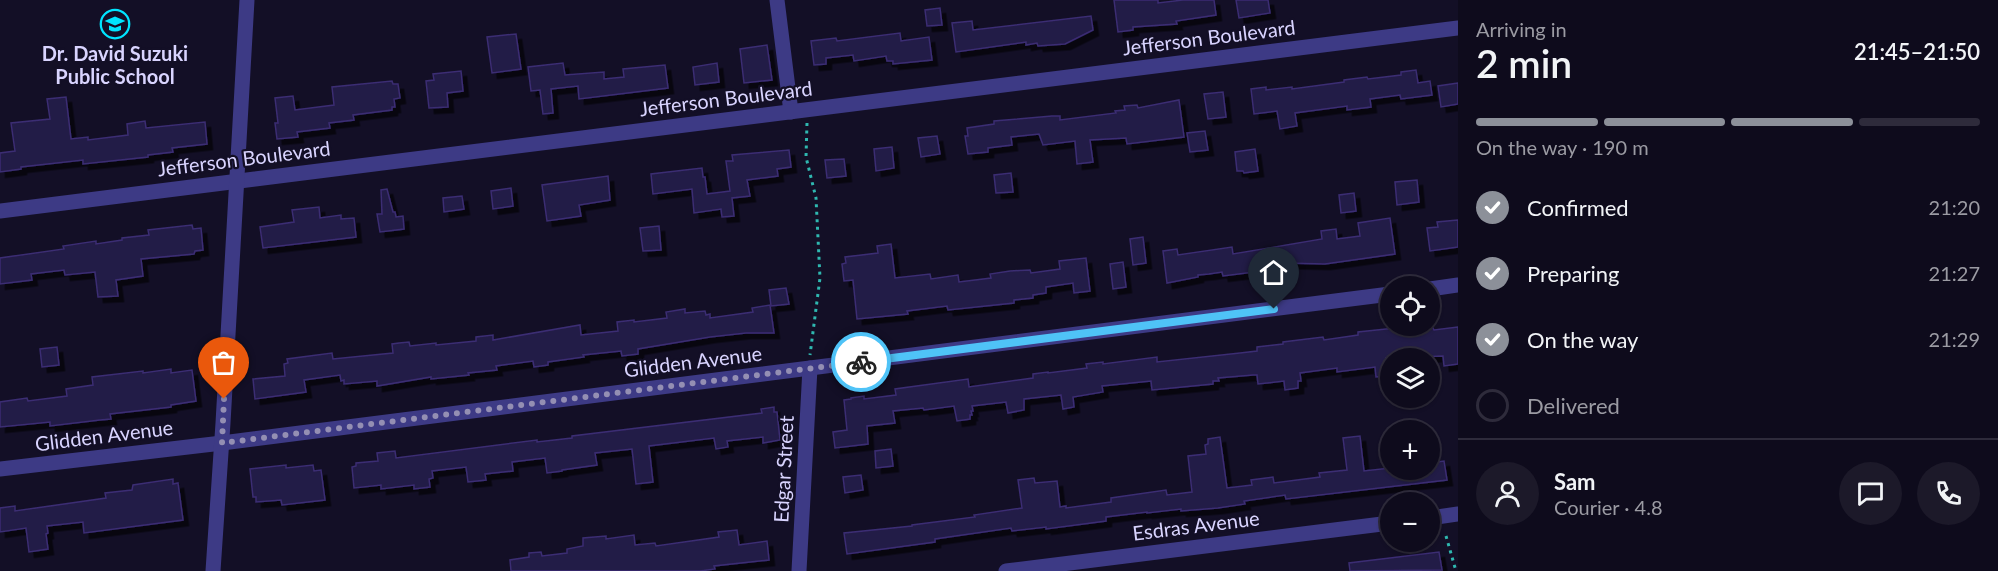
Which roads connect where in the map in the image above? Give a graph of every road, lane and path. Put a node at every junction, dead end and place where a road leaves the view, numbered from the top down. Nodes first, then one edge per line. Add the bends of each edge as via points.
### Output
1 (247, 0) edge
2 (777, 0) edge
3 (1458, 27) edge
4 (791, 112) junction
5 (807, 124) dead end
6 (236, 181) junction
7 (0, 211) edge
8 (1458, 285) edge
9 (1440, 288) edge
10 (1380, 295) edge
11 (810, 363) junction
12 (222, 443) junction
13 (0, 470) edge
14 (1458, 514) edge
15 (1440, 517) edge
16 (1380, 524) edge
17 (1446, 536) dead end
18 (213, 571) edge
19 (799, 571) edge
20 (1006, 571) edge
21 (1456, 571) edge

1 - 6 street
2 - 4 street
3 - 4 street, Jefferson Boulevard
4 - 6 street, Jefferson Boulevard
5 - 11 path via 806,157 816,198 820,278
6 - 7 street, Jefferson Boulevard
6 - 12 street
8 - 9 street
10 - 11 street, Glidden Avenue
11 - 12 street, Glidden Avenue
11 - 19 street, Edgar Street
12 - 13 street, Glidden Avenue
12 - 18 street
14 - 15 street
16 - 20 street, Esdras Avenue
17 - 21 path

